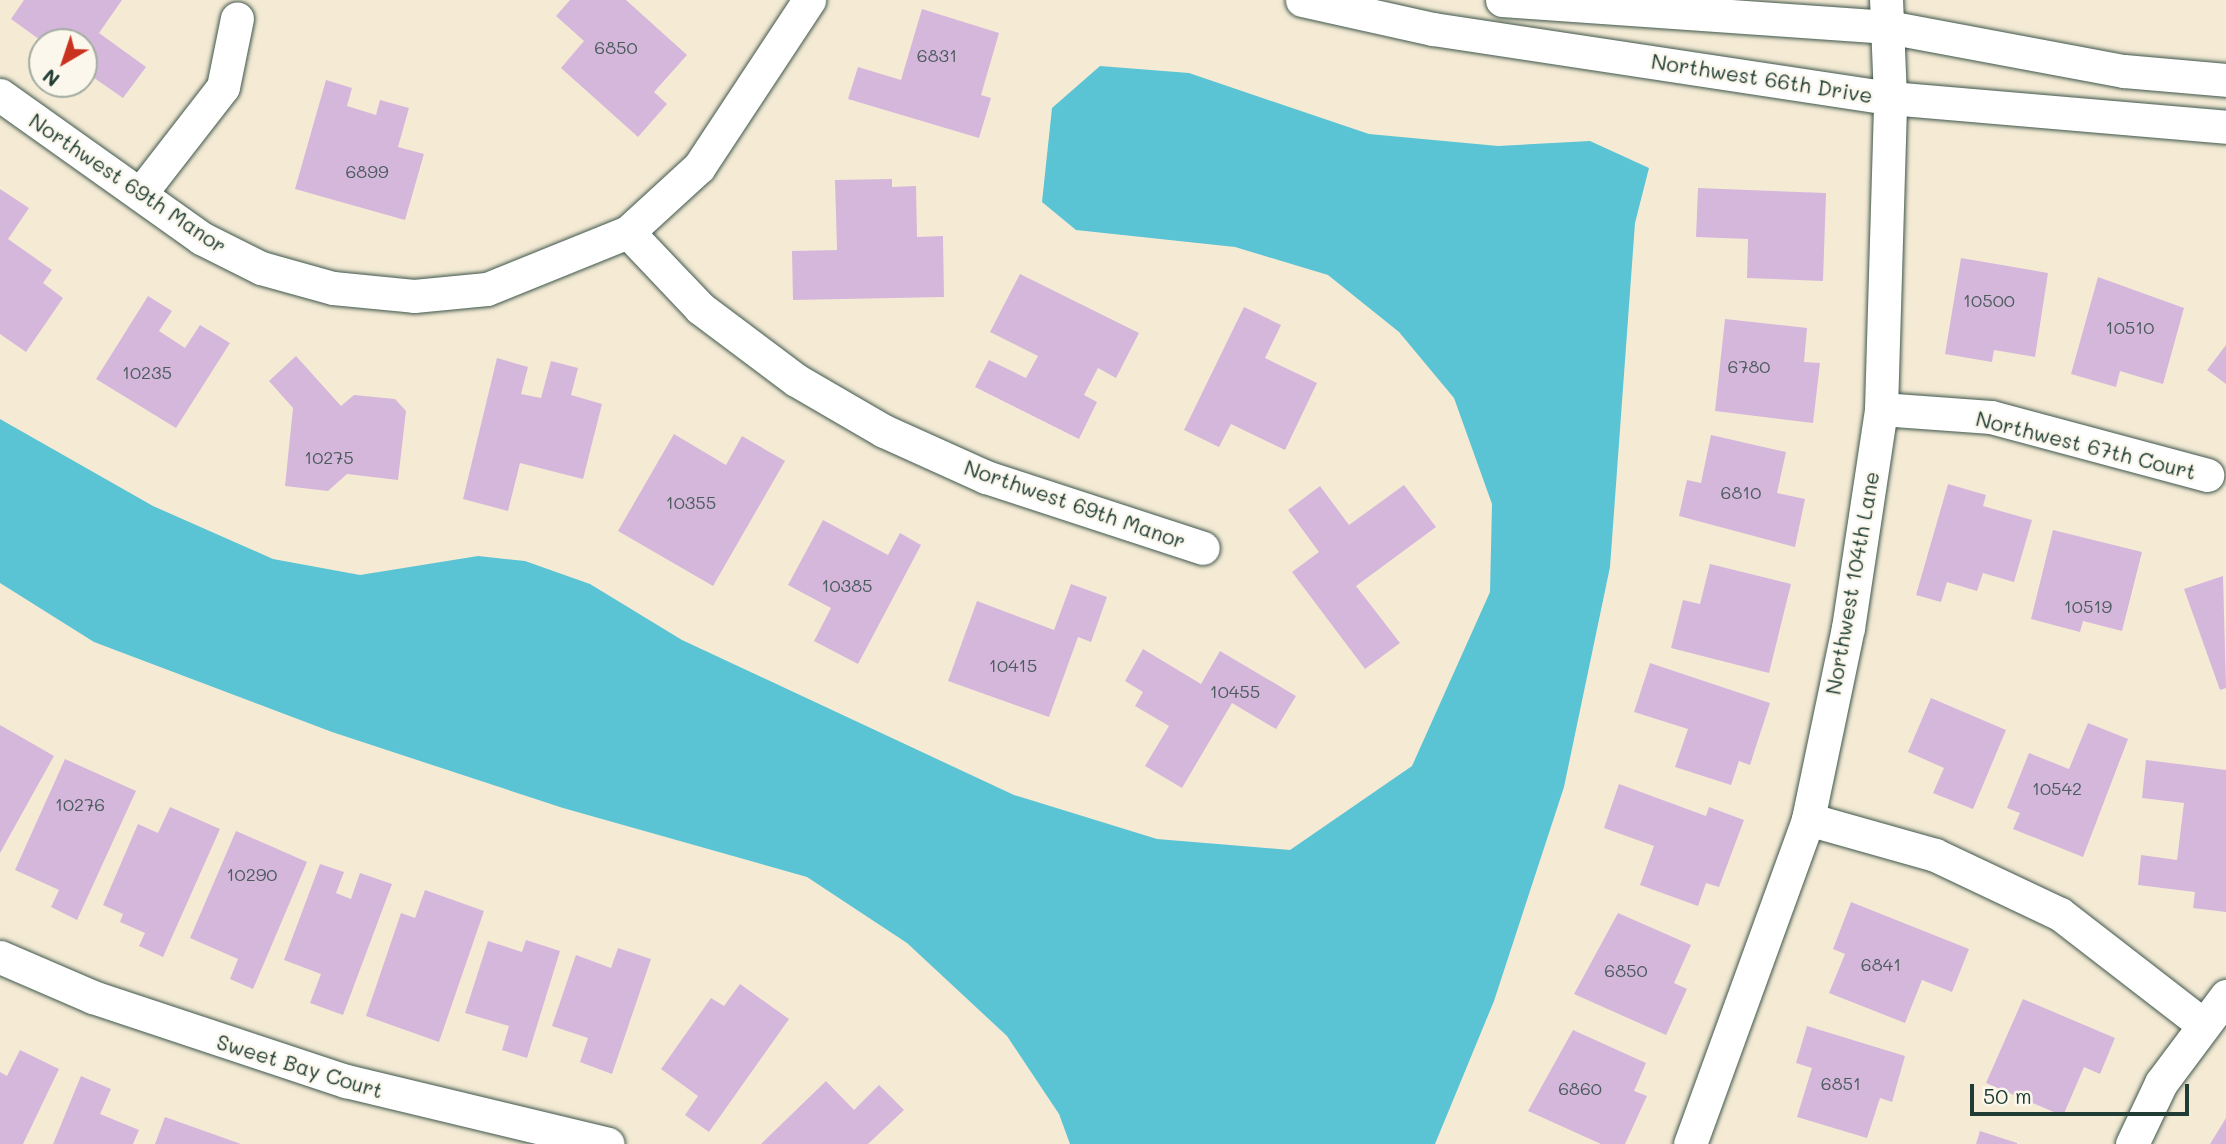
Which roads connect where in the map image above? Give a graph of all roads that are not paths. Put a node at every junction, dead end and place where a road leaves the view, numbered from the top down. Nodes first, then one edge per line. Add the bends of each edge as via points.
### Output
1 (809, 0) edge
2 (1302, 0) edge
3 (1502, 0) edge
4 (1887, 13) edge
5 (237, 18) dead end
6 (2226, 80) edge
7 (0, 94) edge
8 (1890, 98) junction
9 (2226, 127) edge
10 (140, 194) junction
11 (628, 232) junction
12 (1881, 409) junction
13 (2207, 475) dead end
14 (1203, 548) dead end
15 (1808, 819) junction
16 (0, 957) edge
17 (2226, 996) edge
18 (2201, 1023) junction
19 (608, 1144) edge
20 (1690, 1144) edge
21 (2132, 1144) edge

1 - 11 street via 699,167
2 - 8 street, Northwest 66th Drive via 1433,29
3 - 4 street
4 - 6 street via 2124,71
4 - 8 street, Northwest 104th Lane
5 - 10 street via 223,88
7 - 10 street, Northwest 69th Manor
8 - 9 street, Northwest 66th Drive
8 - 12 street, Northwest 104th Lane
10 - 11 street, Northwest 69th Manor via 201,238 261,268 333,288 414,296 487,289
11 - 14 street, Northwest 69th Manor via 700,308 796,380 884,431 986,477
12 - 13 street, Northwest 67th Court via 1991,417
12 - 15 street, Northwest 104th Lane via 1848,628
15 - 18 street via 1936,855 2060,914
15 - 20 street, Northwest 104th Lane
16 - 19 street, Sweet Bay Court via 258,1054 440,1107
17 - 18 street
18 - 21 street

